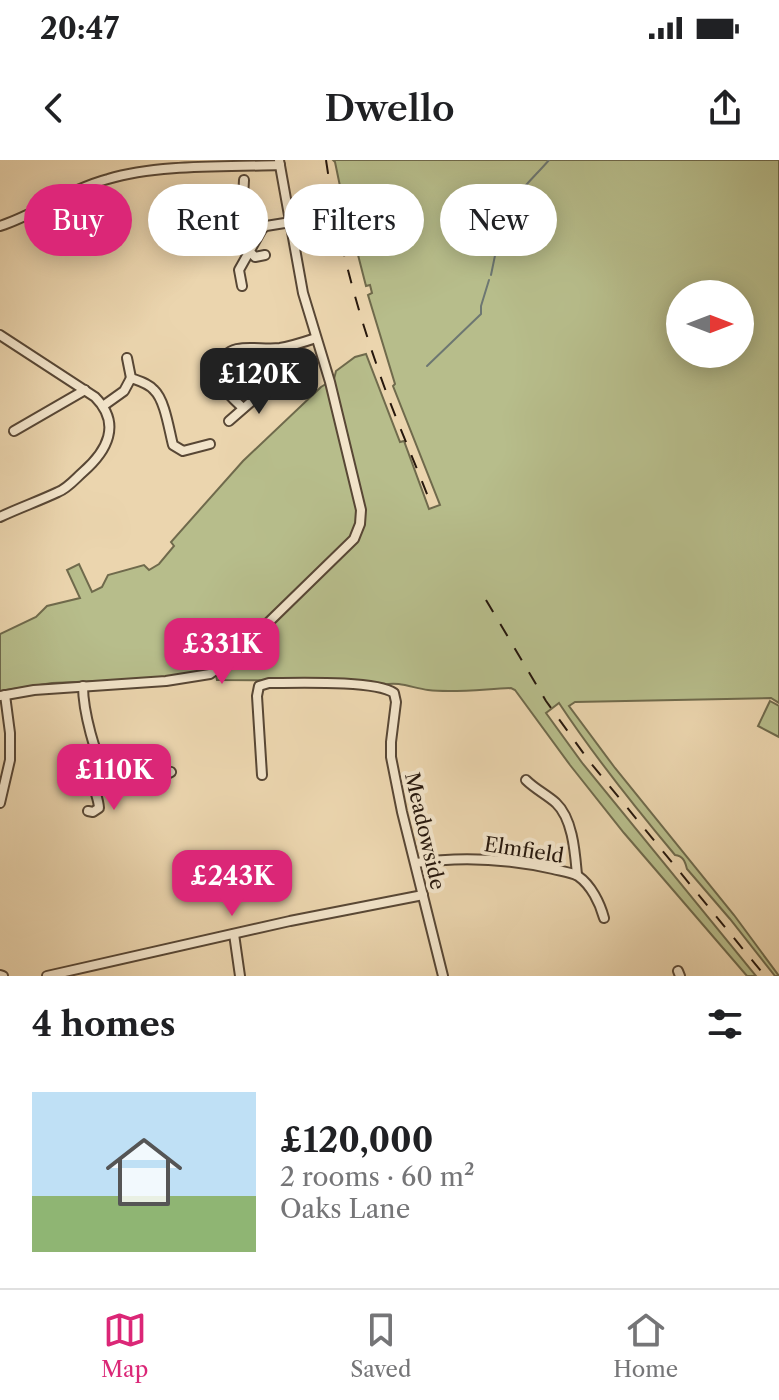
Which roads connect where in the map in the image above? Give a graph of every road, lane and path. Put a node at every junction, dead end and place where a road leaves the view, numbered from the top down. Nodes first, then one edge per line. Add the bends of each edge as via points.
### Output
1 (280, 163) edge
2 (244, 180) dead end
3 (244, 184) edge
4 (284, 184) edge
5 (0, 226) edge
6 (248, 256) edge
7 (297, 256) edge
8 (242, 286) dead end
9 (1, 338) edge
10 (316, 338) junction
11 (127, 358) dead end
12 (131, 378) junction
13 (268, 387) dead end
14 (85, 390) junction
15 (103, 406) junction
16 (243, 408) junction
17 (229, 421) dead end
18 (14, 431) dead end
19 (210, 444) dead end
20 (0, 517) edge
21 (83, 686) junction
22 (2, 695) edge
23 (106, 768) junction
24 (171, 772) dead end
25 (262, 775) dead end
26 (526, 780) dead end
27 (0, 803) edge
28 (88, 811) dead end
29 (416, 863) junction
30 (577, 875) junction
31 (423, 895) junction
32 (604, 918) dead end
33 (234, 934) junction
34 (47, 976) edge
35 (240, 976) edge
36 (443, 976) edge

1 - 4 street
1 - 5 street via 117,176
2 - 3 street
6 - 8 street via 239,270
7 - 10 street
9 - 14 street
10 - 16 street via 284,348 226,354 223,383
10 - 21 street via 361,510 354,539 210,674
11 - 12 street
12 - 15 street via 124,391
12 - 19 street via 156,391 173,445 183,451
13 - 16 street
14 - 15 street
14 - 18 street
15 - 20 street via 109,437 94,463 60,491
16 - 17 street
21 - 22 street
21 - 23 street via 94,741
22 - 27 street via 10,760
23 - 24 street via 126,779 146,781
23 - 28 street via 93,786 99,808
25 - 29 street, Meadowside via 259,686 388,689 396,702 391,757
26 - 30 street via 562,811
29 - 30 street, Elmfield via 491,859
29 - 31 street, Meadowside
30 - 32 street, Elmfield via 597,899
31 - 33 street
31 - 36 street, Meadowside
33 - 34 street
33 - 35 street

